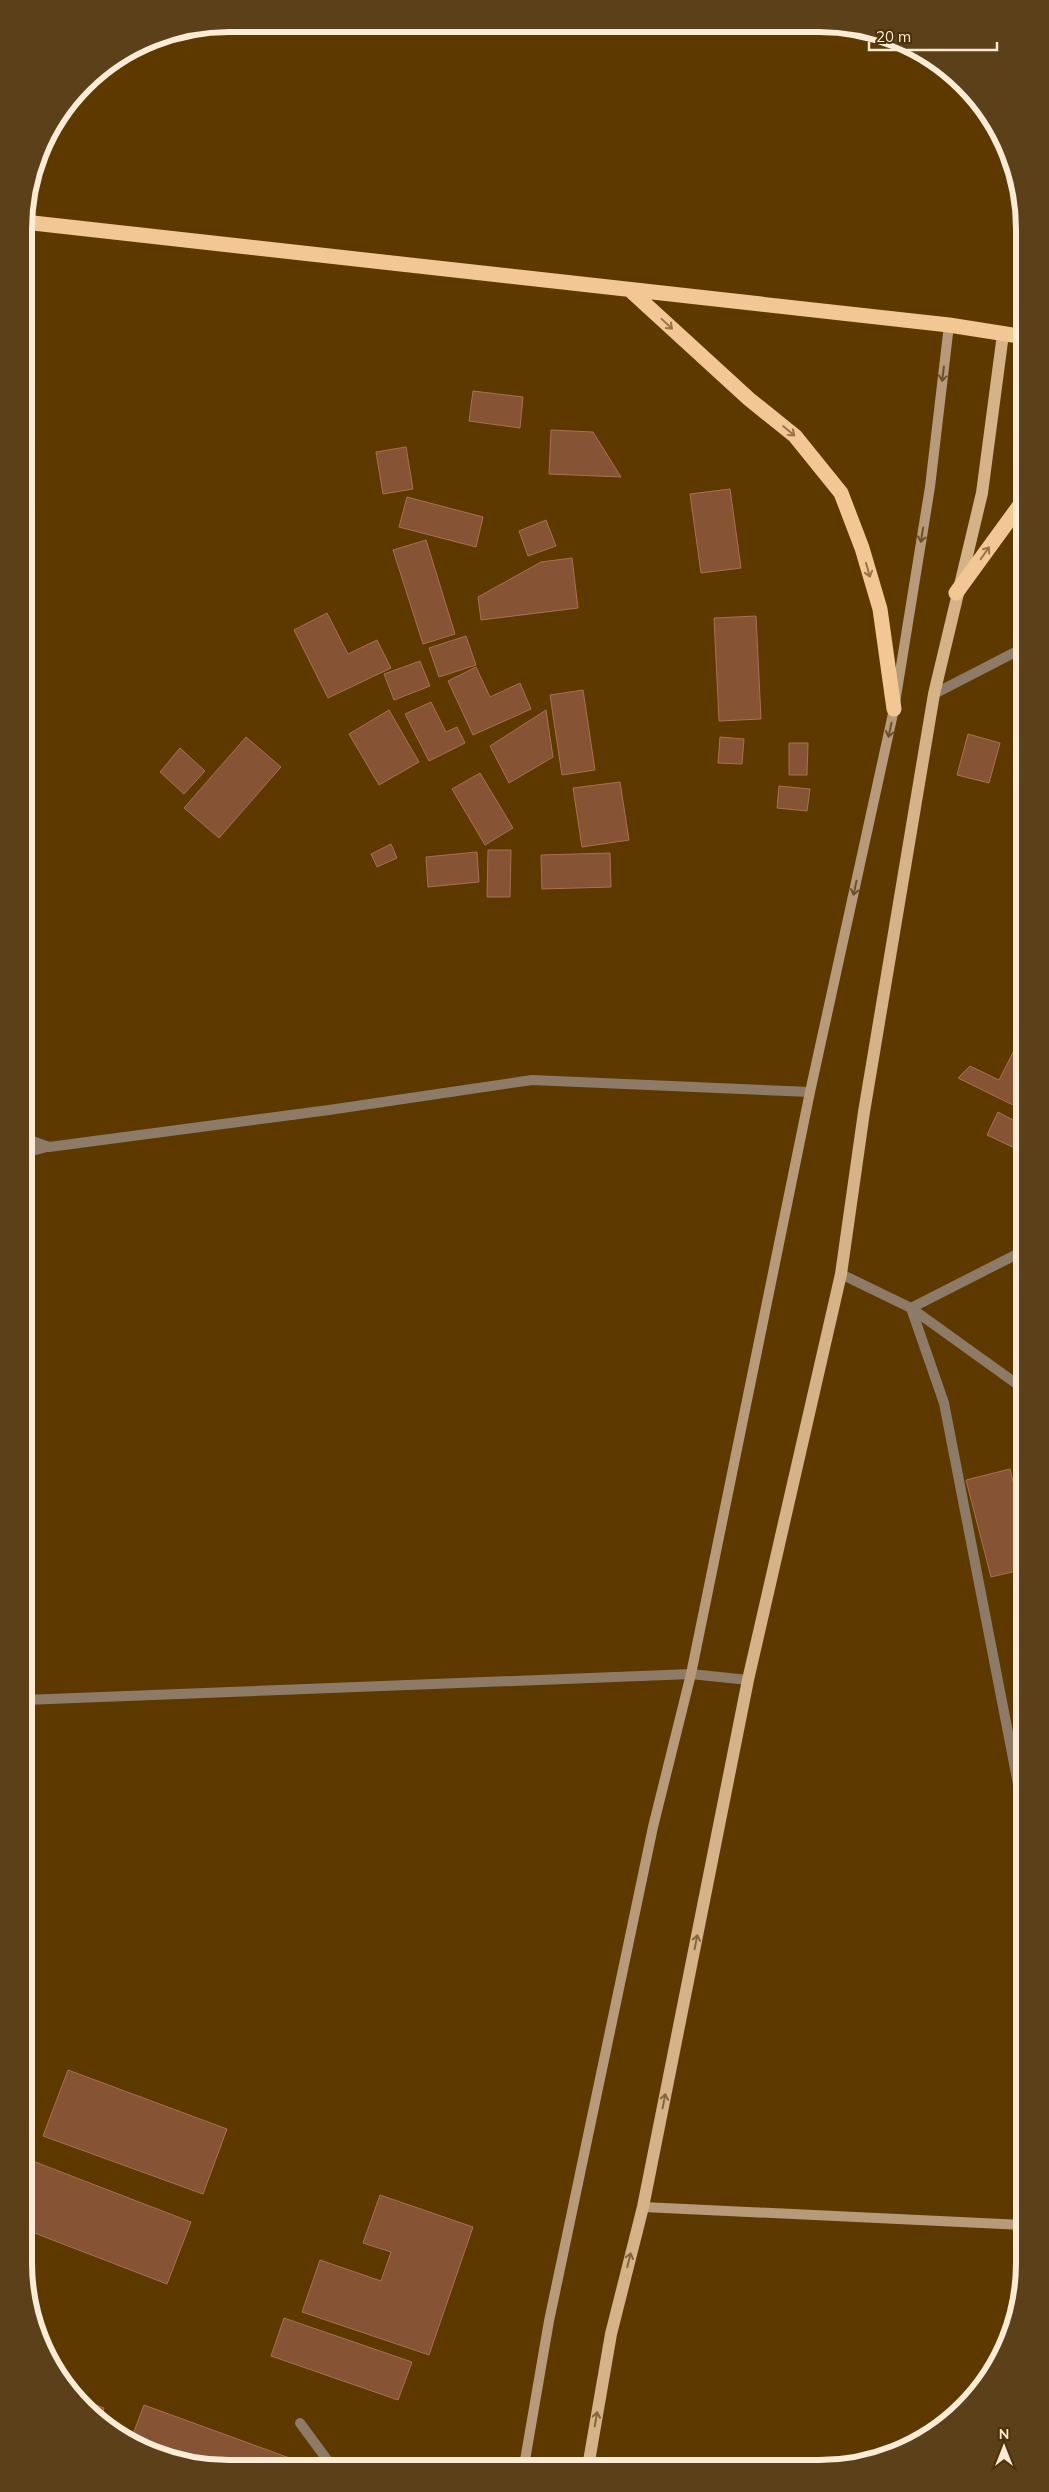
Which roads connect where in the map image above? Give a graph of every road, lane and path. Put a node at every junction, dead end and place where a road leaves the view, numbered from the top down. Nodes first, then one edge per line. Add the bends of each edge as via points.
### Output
1 (32, 223) edge
2 (631, 291) junction
3 (948, 325) junction
4 (1003, 334) junction
5 (1016, 336) edge
6 (1016, 510) edge
7 (956, 593) junction
8 (1016, 651) edge
9 (934, 694) junction
10 (894, 709) junction
11 (810, 1092) junction
12 (32, 1141) edge
13 (49, 1147) junction
14 (32, 1150) edge
15 (1016, 1255) edge
16 (841, 1274) junction
17 (911, 1308) junction
18 (1016, 1384) edge
19 (691, 1674) junction
20 (748, 1680) junction
21 (32, 1700) edge
22 (1016, 1774) edge
23 (643, 2206) junction
24 (1016, 2225) edge
25 (300, 2423) dead end
26 (327, 2460) edge
27 (525, 2460) edge
28 (589, 2460) edge

1 - 2 highway
2 - 3 highway
2 -> 10 highway via 749,399 795,436 841,493 880,609
3 - 4 highway
3 -> 10 main road via 930,487
4 - 5 highway
4 - 7 main road via 982,493
7 -> 6 highway
7 - 9 main road
8 - 9 street
9 - 16 main road via 864,1112
10 -> 11 main road
11 - 13 street via 532,1080
11 - 19 main road
12 - 13 street
13 - 14 street
15 - 17 street
16 - 17 street
16 - 20 main road
17 - 18 street
17 - 22 street via 944,1403
19 - 20 street
19 - 21 street
19 - 27 main road via 653,1827 551,2311
23 -> 20 main road
23 - 24 main road
28 -> 23 main road via 611,2334
25 - 26 street

